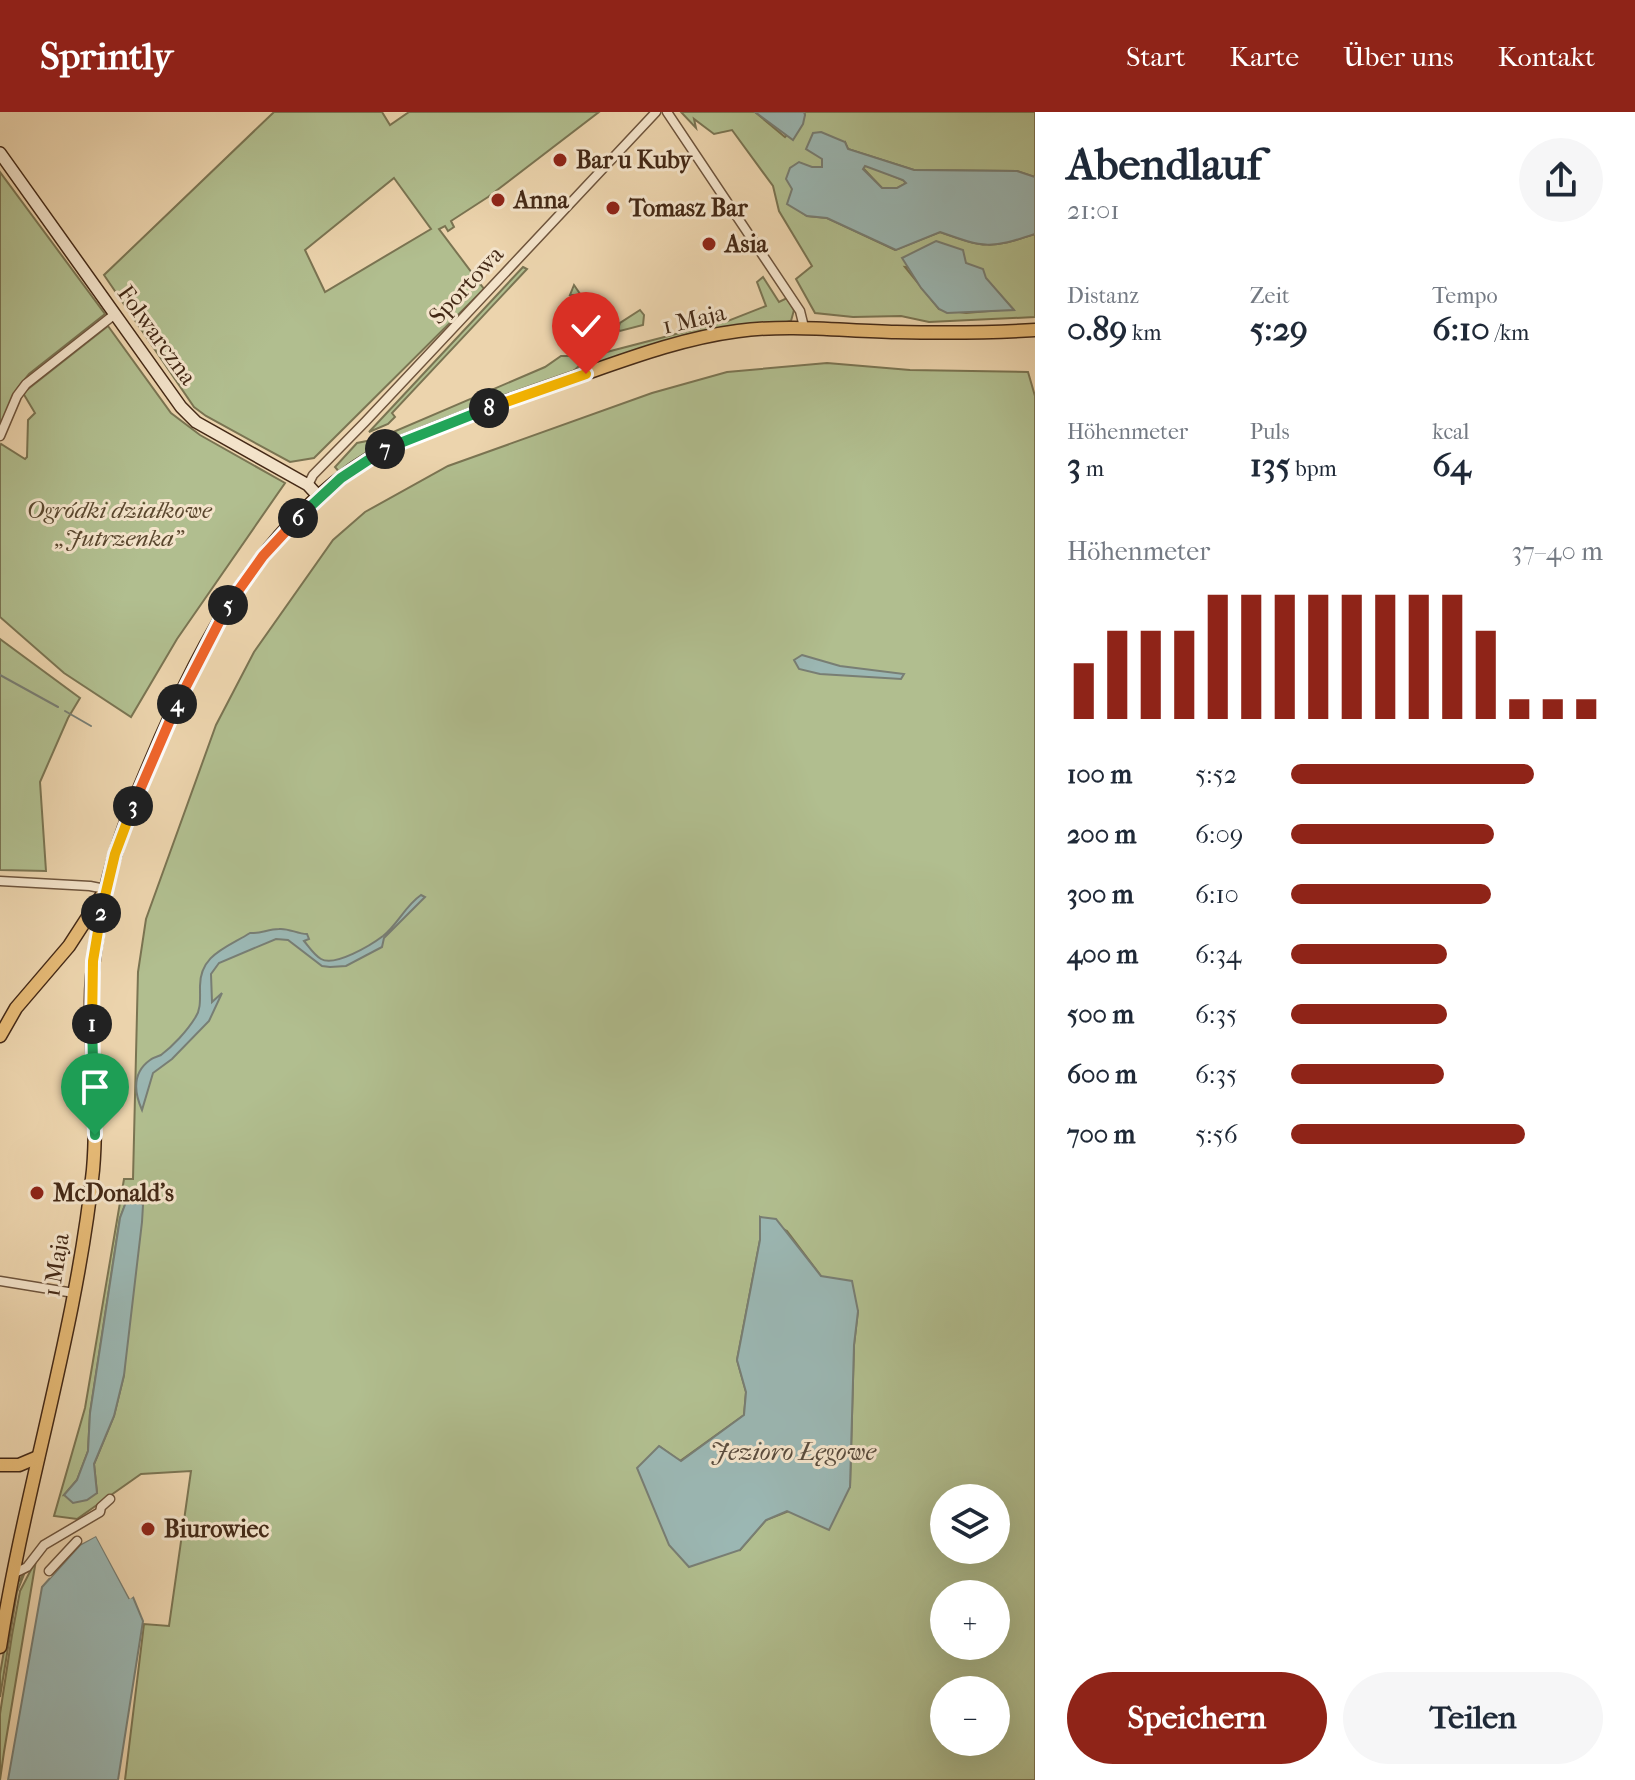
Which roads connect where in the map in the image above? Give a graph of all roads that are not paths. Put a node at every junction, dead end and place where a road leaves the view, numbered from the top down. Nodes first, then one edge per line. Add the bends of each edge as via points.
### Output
1 (656, 112) edge
2 (667, 112) edge
3 (0, 153) edge
4 (115, 314) junction
5 (804, 327) junction
6 (1035, 330) edge
7 (0, 436) edge
8 (308, 485) junction
9 (319, 497) junction
10 (0, 881) edge
11 (105, 889) junction
12 (69, 946) junction
13 (94, 954) junction
14 (0, 1036) edge
15 (0, 1281) edge
16 (74, 1293) junction
17 (38, 1457) junction
18 (0, 1465) edge
19 (110, 1499) dead end
20 (77, 1541) dead end
21 (49, 1571) dead end
22 (12, 1575) junction
23 (0, 1647) edge

1 - 8 street, Sportowa
2 - 5 street via 800,311
3 - 4 street, Folwarczna
4 - 7 street via 26,384
4 - 8 street, Folwarczna via 196,422
5 - 6 main road, 1 Maja
5 - 9 main road, 1 Maja via 694,338 607,366 393,446 354,468
8 - 9 street, Folwarczna
9 - 11 main road, 1 Maja via 263,556 221,618 148,767
10 - 11 street
11 - 12 main road
11 - 13 main road, 1 Maja
12 - 13 main road via 85,943
12 - 14 main road via 24,997
13 - 16 main road, 1 Maja via 93,1164
15 - 16 street
16 - 17 main road, 1 Maja
17 - 18 main road
17 - 22 main road, 1 Maja
19 - 22 street via 100,1512 44,1545 27,1567
20 - 21 street
22 - 23 main road, 1 Maja

